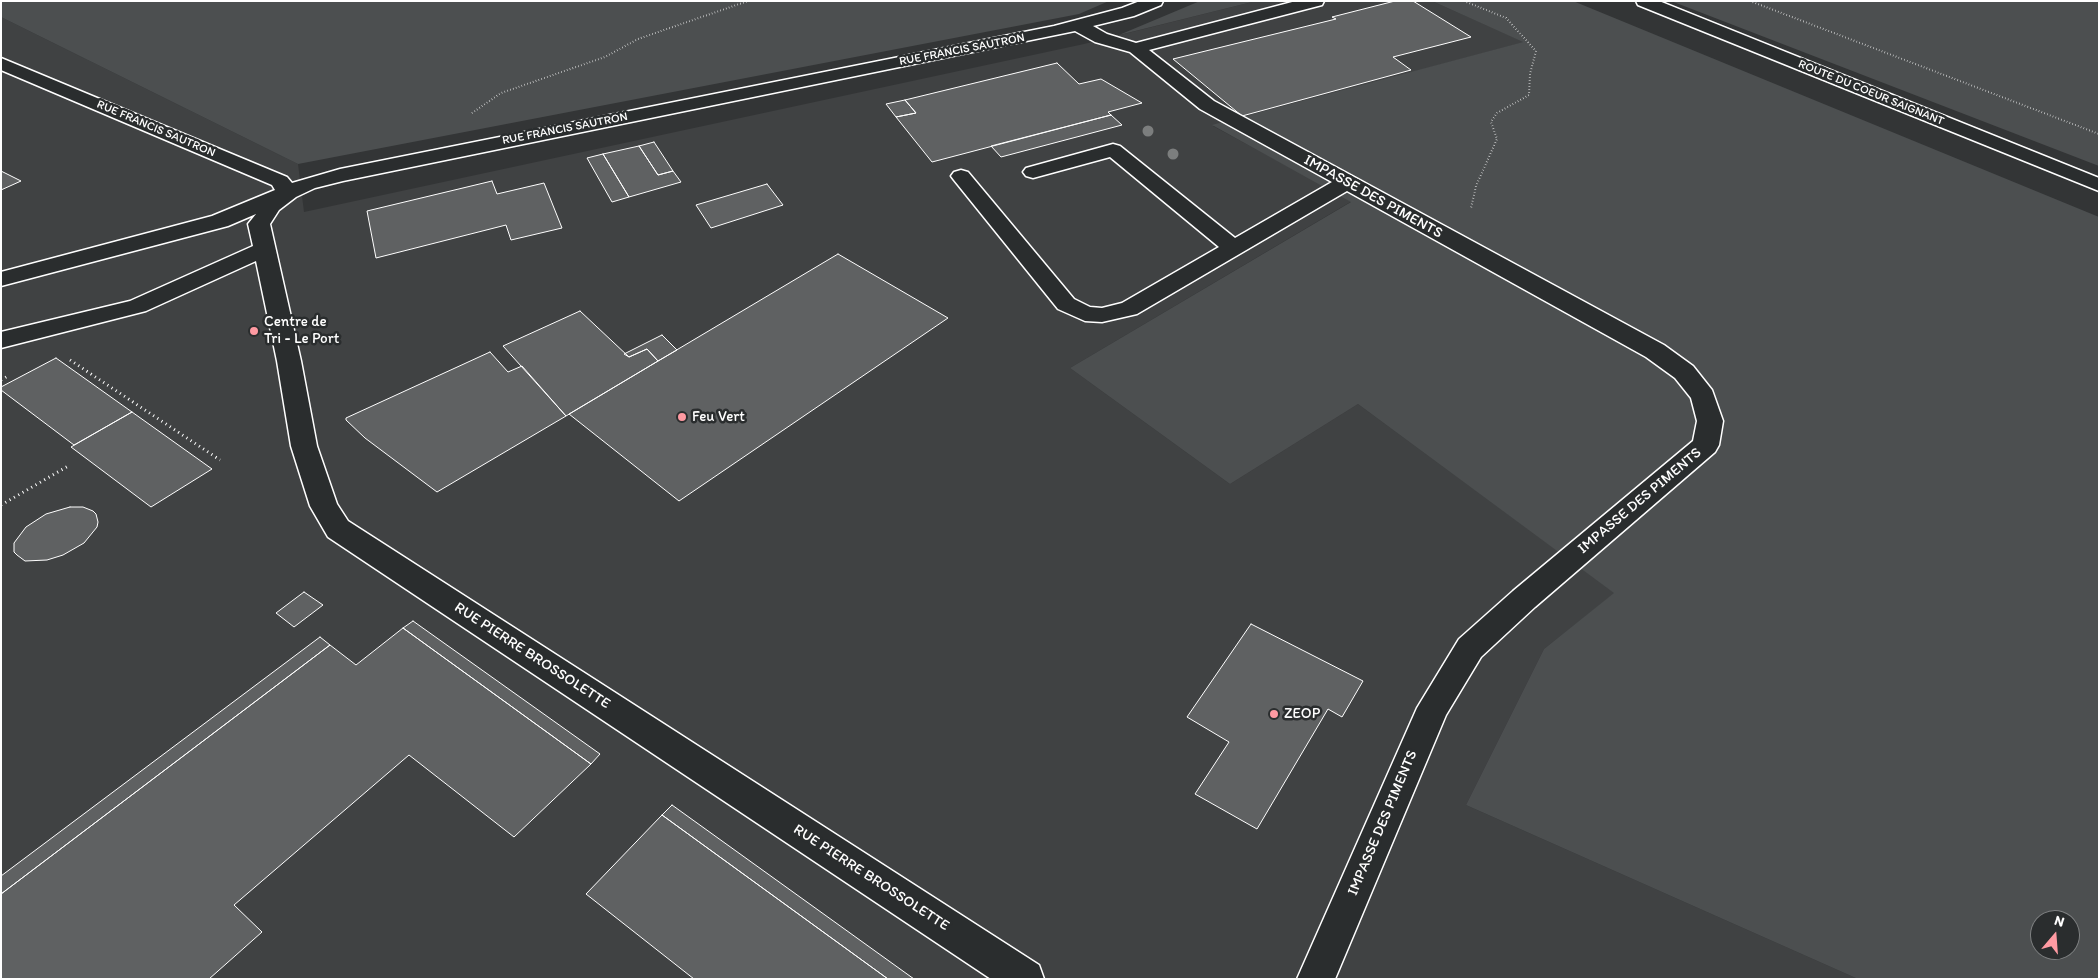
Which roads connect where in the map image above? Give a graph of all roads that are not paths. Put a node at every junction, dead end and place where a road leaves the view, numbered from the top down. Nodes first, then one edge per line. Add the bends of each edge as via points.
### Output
1 (1155, 1) edge
2 (1316, 1) edge
3 (1644, 1) edge
4 (1078, 25) junction
5 (1136, 48) junction
6 (1, 63) edge
7 (1033, 172) dead end
8 (961, 176) dead end
9 (1346, 182) junction
10 (2099, 185) edge
11 (287, 194) junction
12 (1234, 248) junction
13 (265, 249) junction
14 (1, 279) edge
15 (1, 340) edge
16 (1025, 979) edge
17 (1316, 979) edge

1 - 4 street, RUE FRANCIS SAUTRON
2 - 5 street
3 - 10 street, ROUTE DU COEUR SAIGNANT
4 - 5 street via 1101,38
4 - 11 street, RUE FRANCIS SAUTRON via 340,175
5 - 9 street, IMPASSE DES PIMENTS via 1207,105
6 - 11 street, RUE FRANCIS SAUTRON via 280,181
7 - 12 street via 1113,150
8 - 12 street via 1066,304 1085,314 1102,316 1129,310
9 - 12 street
9 - 17 street, IMPASSE DES PIMENTS via 1655,351 1684,372 1704,396 1710,421 1706,445 1470,648 1433,708
11 - 13 street, RUE PIERRE BROSSOLETTE via 272,206 259,224
11 - 14 street via 220,221
13 - 15 street via 138,306
13 - 16 street, RUE PIERRE BROSSOLETTE via 304,446 324,506 338,529

